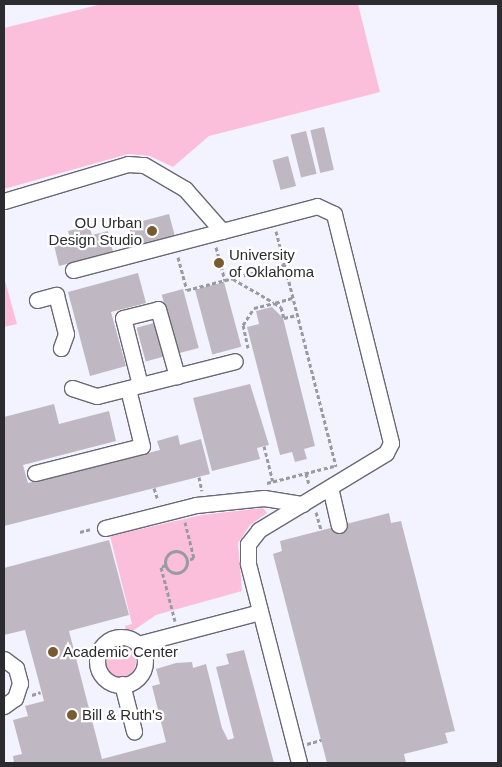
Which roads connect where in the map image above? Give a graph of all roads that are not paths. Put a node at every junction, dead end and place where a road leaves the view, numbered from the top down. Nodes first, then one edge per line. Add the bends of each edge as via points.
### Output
1 (4, 201) edge
2 (218, 238) junction
3 (73, 270) dead end
4 (37, 300) dead end
5 (61, 348) dead end
6 (235, 361) dead end
7 (177, 376) junction
8 (134, 387) junction
9 (72, 388) dead end
10 (35, 473) dead end
11 (326, 490) junction
12 (302, 504) junction
13 (334, 527) dead end
14 (106, 528) dead end
15 (260, 612) junction
16 (138, 644) junction
17 (4, 659) edge
18 (122, 684) junction
19 (4, 706) edge
20 (134, 731) dead end
21 (299, 763) edge

1 - 2 lane via 128,164 144,164 185,189
2 - 3 lane
2 - 11 lane via 317,206 334,214 390,443 386,453
4 - 5 lane via 56,295 66,334
6 - 7 lane
7 - 8 lane
7 - 8 lane via 158,309 123,318
8 - 9 lane via 97,396
8 - 10 lane via 142,446
11 - 12 lane
11 - 13 lane
12 - 14 lane via 264,498 181,508
12 - 15 lane via 259,530 248,544 248,564
15 - 16 lane
15 - 21 lane
16 - 18 lane via 144,656 143,670
16 - 18 lane via 117,637 99,651 101,674
17 - 19 lane via 17,671 20,683 15,698
18 - 20 lane

